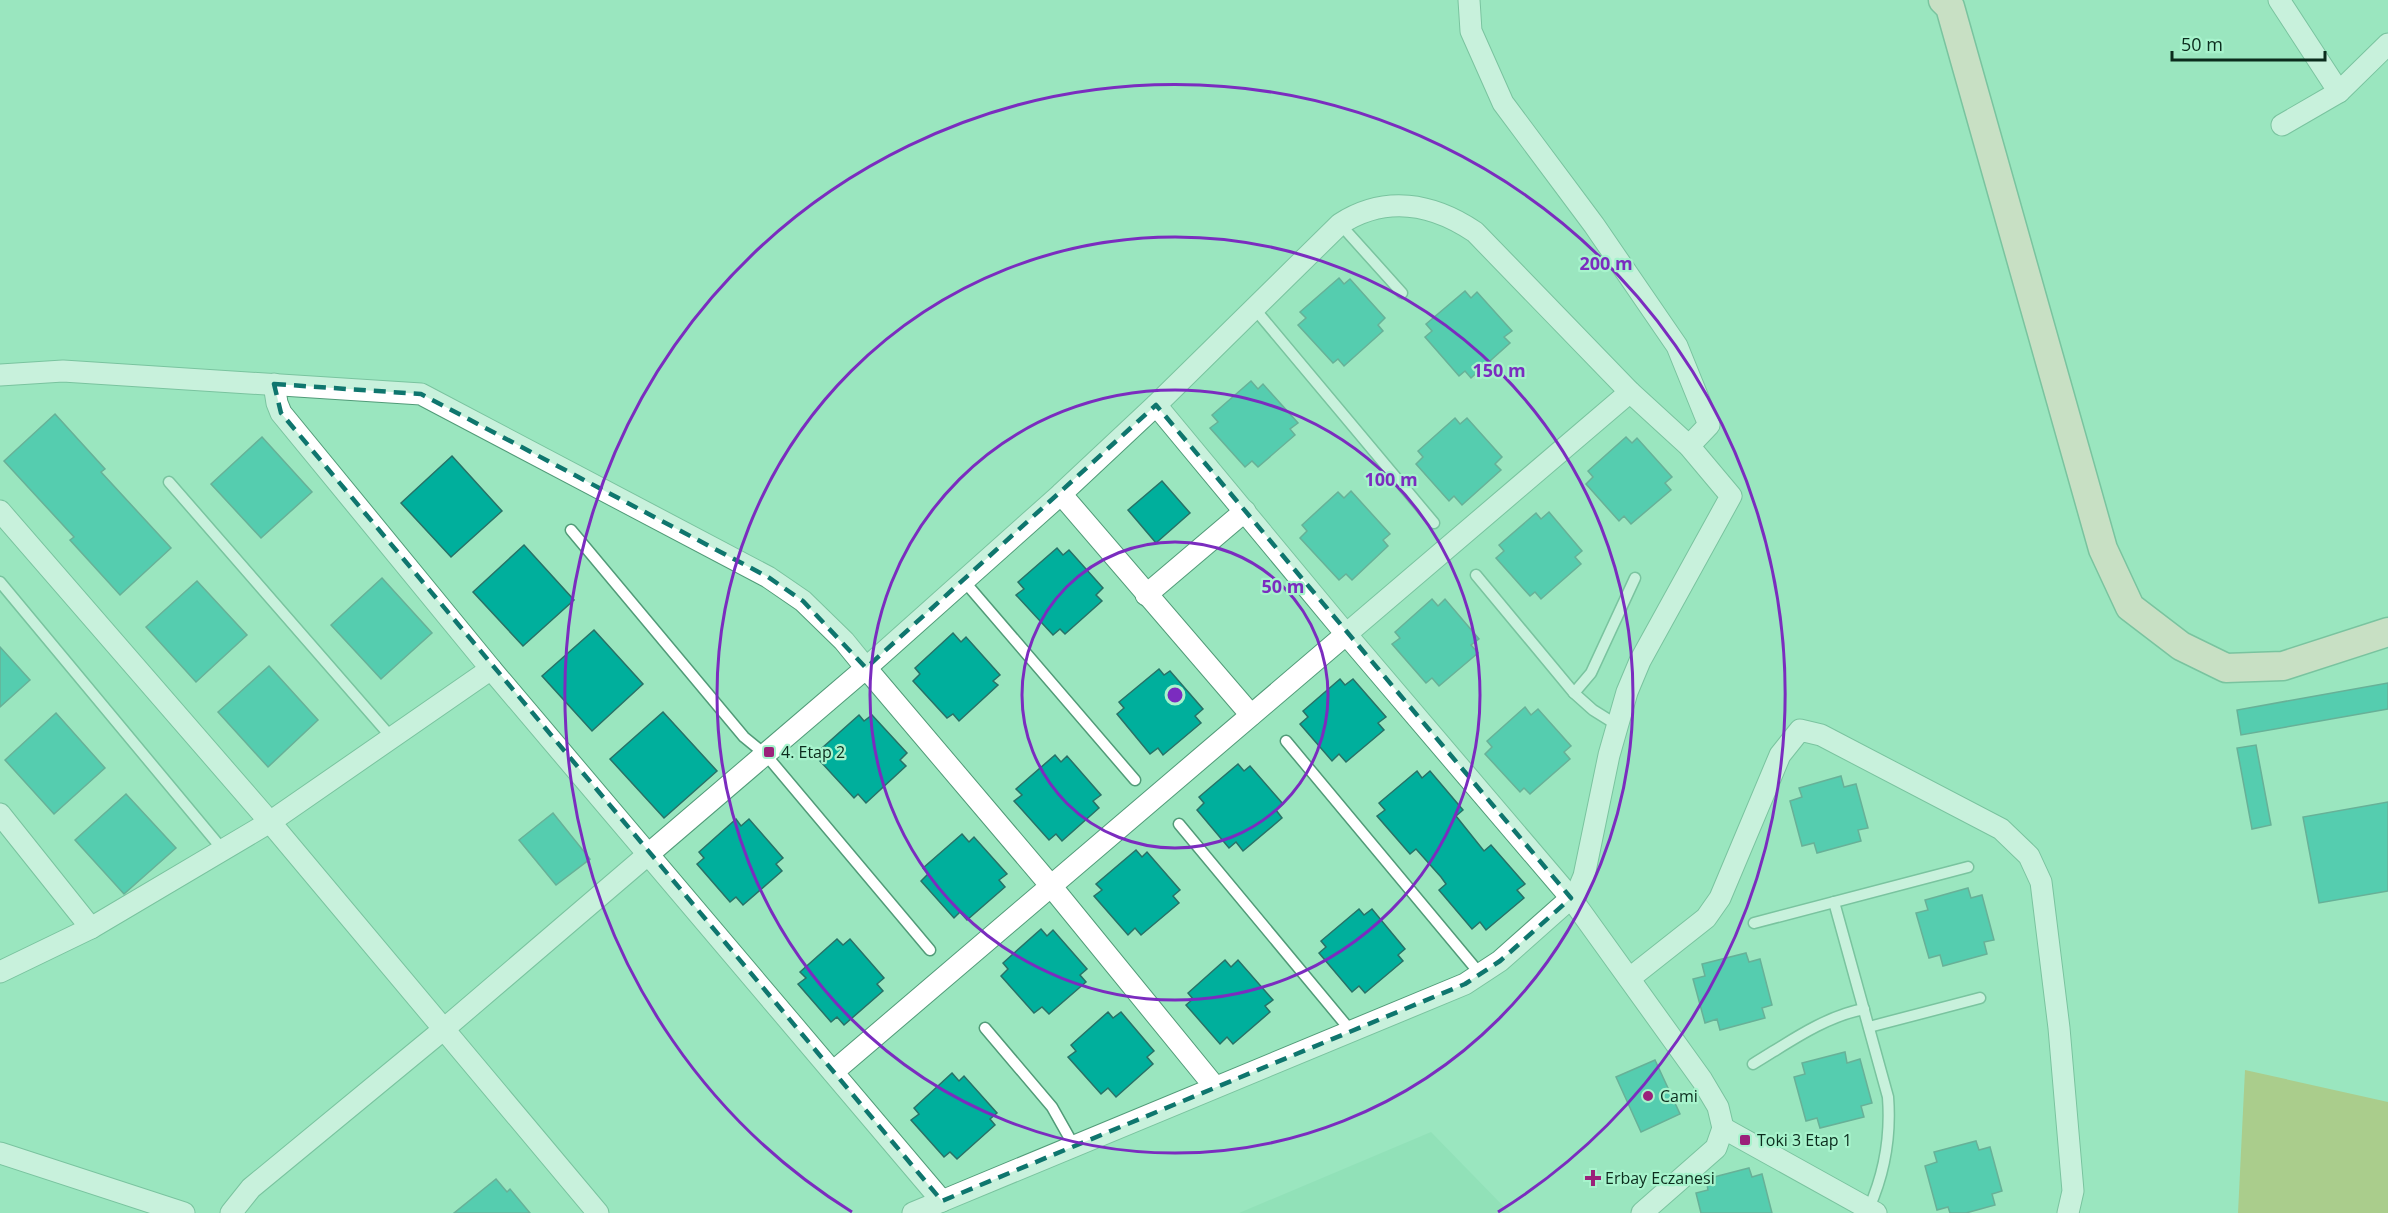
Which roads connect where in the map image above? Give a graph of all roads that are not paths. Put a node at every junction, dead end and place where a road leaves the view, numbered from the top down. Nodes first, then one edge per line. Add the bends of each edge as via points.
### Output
1 (1469, 0) edge
2 (2279, 0) edge
3 (1947, 2) edge
4 (2388, 44) edge
5 (2339, 92) junction
6 (2282, 125) dead end
7 (1340, 224) junction
8 (1402, 293) dead end
9 (1254, 308) junction
10 (0, 375) edge
11 (274, 384) junction
12 (1630, 392) junction
13 (1156, 405) junction
14 (1689, 446) junction
15 (169, 482) dead end
16 (1061, 495) junction
17 (0, 511) edge
18 (1245, 511) junction
19 (1434, 523) dead end
20 (571, 530) dead end
21 (1476, 575) dead end
22 (1635, 578) dead end
23 (964, 581) junction
24 (0, 582) edge
25 (1146, 595) junction
26 (2388, 632) edge
27 (1346, 634) junction
28 (866, 668) junction
29 (491, 669) junction
30 (1574, 693) junction
31 (1251, 715) junction
32 (1617, 725) junction
33 (392, 738) junction
34 (1286, 741) dead end
35 (766, 754) junction
36 (1135, 780) dead end
37 (0, 814) edge
38 (270, 822) junction
39 (1179, 824) dead end
40 (223, 850) junction
41 (648, 854) junction
42 (1968, 867) dead end
43 (1051, 886) junction
44 (1571, 898) junction
45 (1834, 902) junction
46 (1754, 923) dead end
47 (92, 928) junction
48 (930, 950) dead end
49 (0, 972) edge
50 (1481, 975) junction
51 (1630, 978) junction
52 (1980, 998) dead end
53 (1864, 1009) junction
54 (1869, 1027) junction
55 (985, 1028) dead end
56 (444, 1029) junction
57 (1351, 1031) junction
58 (1753, 1064) dead end
59 (833, 1072) junction
60 (1215, 1087) junction
61 (1723, 1128) junction
62 (1074, 1146) junction
63 (0, 1153) edge
64 (942, 1201) junction
65 (1872, 1210) edge
66 (1648, 1211) edge
67 (184, 1213) edge
68 (231, 1213) edge
69 (598, 1213) edge
70 (913, 1213) edge
71 (2068, 1213) edge

1 - 14 street via 1471,31 1503,103 1677,346 1709,425
2 - 5 street
3 - 26 street via 2103,549 2130,607 2181,646 2226,668 2283,666
4 - 5 street
5 - 6 street
7 - 8 lane
7 - 9 street
7 - 12 street via 1380,207 1407,205 1454,218 1475,232
9 - 13 street
9 - 19 lane
10 - 11 street via 63,371
11 - 28 street via 421,394 768,577 803,601 844,640
11 - 29 street via 281,413
12 - 14 street
12 - 27 street
13 - 16 street
13 - 18 street
14 - 32 street via 1731,496 1640,661
15 - 33 lane
16 - 23 street
16 - 25 street
17 - 38 street
18 - 25 street
18 - 27 street
20 - 35 lane via 744,737
21 - 30 lane
22 - 30 lane via 1591,673
23 - 28 street
23 - 36 lane
24 - 40 lane
25 - 31 street
27 - 31 street
27 - 44 street
28 - 35 street
28 - 43 street
29 - 33 street
29 - 41 street
30 - 32 lane
31 - 43 street
32 - 44 street via 1584,876
33 - 38 street
34 - 50 lane
35 - 41 street
35 - 48 lane
37 - 47 street
38 - 40 street
38 - 56 street
39 - 57 lane
40 - 47 street
41 - 56 street
41 - 59 street
42 - 45 lane
43 - 59 street
43 - 60 street
44 - 50 street
44 - 51 street
45 - 46 lane
45 - 53 lane
47 - 49 street
50 - 57 street
51 - 61 street via 1702,1080 1718,1107
51 - 71 street via 1711,912 1780,755 1800,730 1821,735 2001,829 2029,856 2041,882 2073,1191
52 - 54 lane
53 - 54 lane
53 - 58 lane via 1820,1024
54 - 65 lane via 1890,1118 1886,1159
55 - 62 lane via 1052,1107
56 - 68 street via 251,1188
56 - 69 street
57 - 60 street
59 - 64 street
60 - 62 street
61 - 65 street
61 - 66 street via 1716,1148
62 - 64 street
63 - 67 street
64 - 70 street

